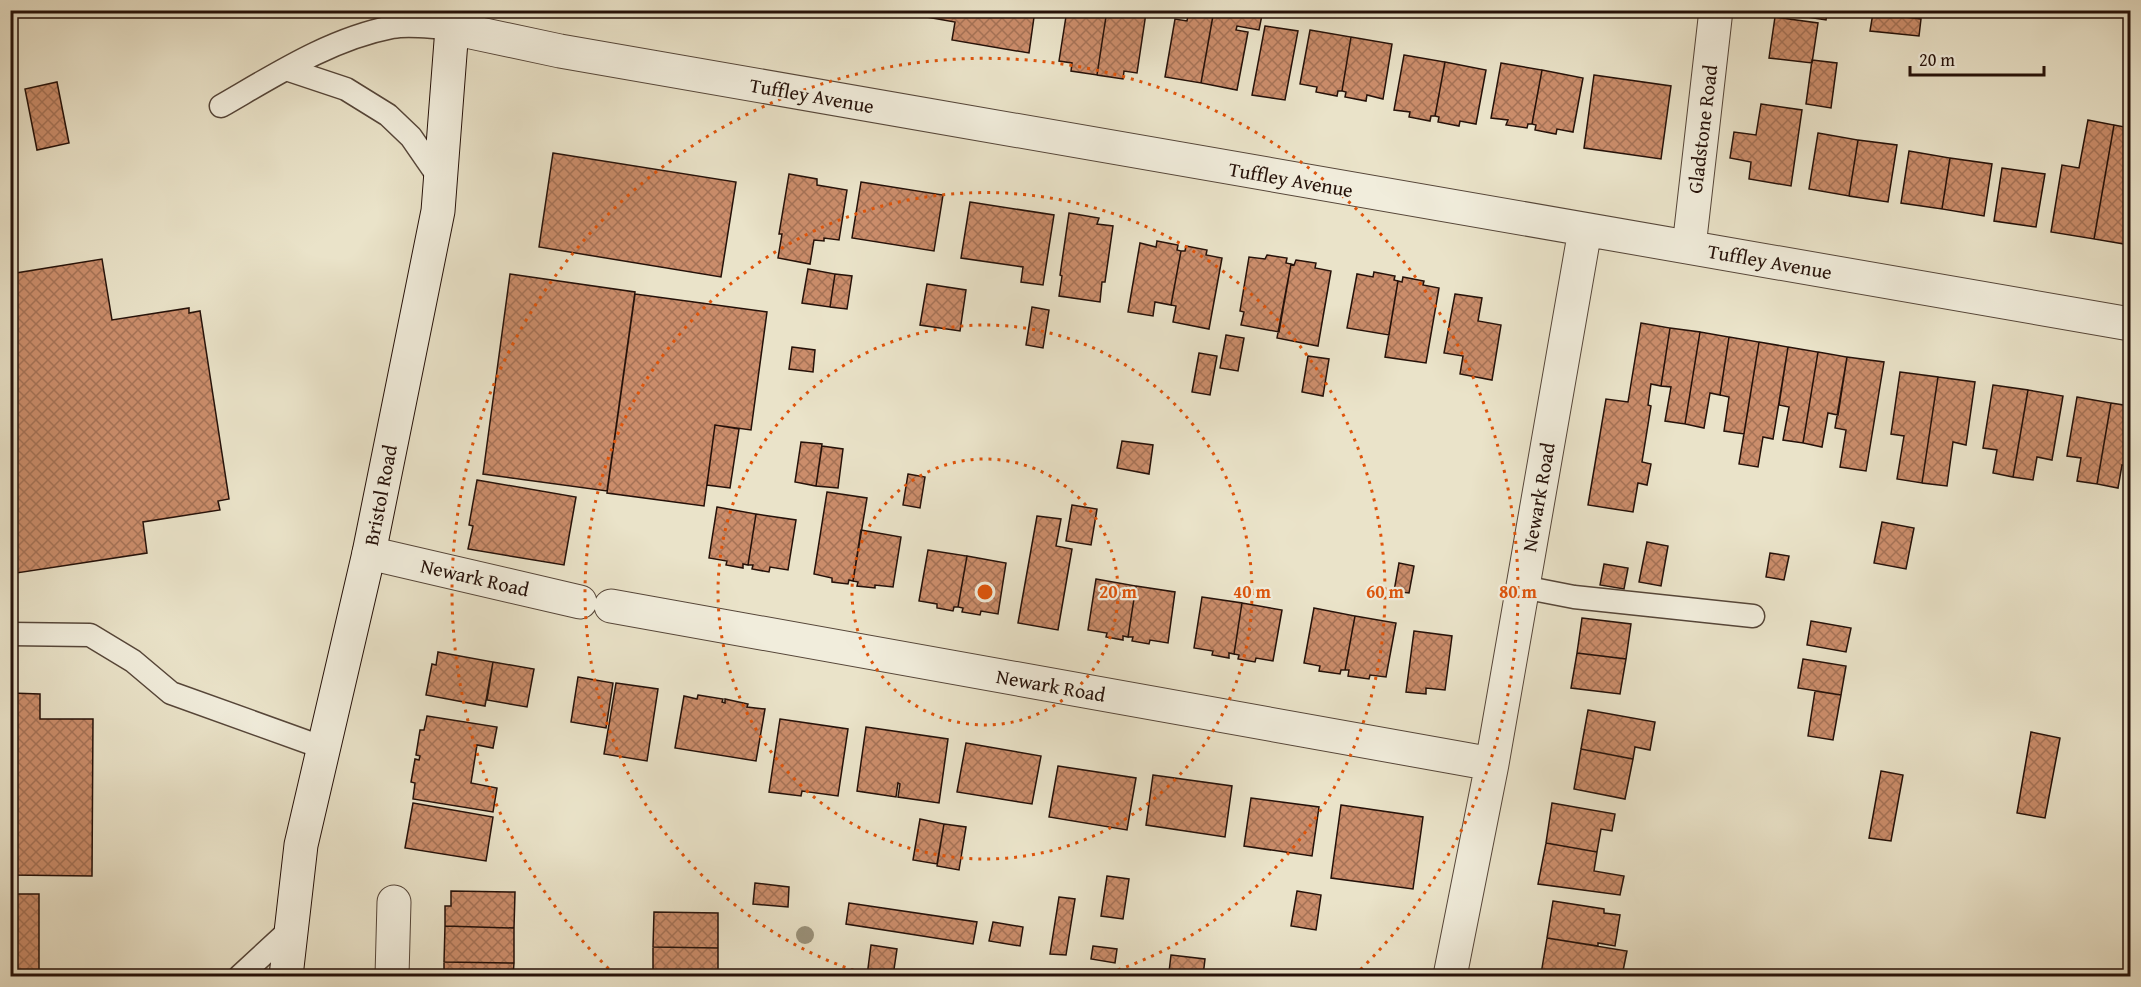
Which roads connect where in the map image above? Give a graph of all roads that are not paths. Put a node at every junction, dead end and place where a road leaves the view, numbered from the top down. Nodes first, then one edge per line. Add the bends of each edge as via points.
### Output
1 (1716, 10) edge
2 (451, 19) edge
3 (286, 69) junction
4 (221, 106) dead end
5 (440, 179) junction
6 (1585, 230) junction
7 (1689, 247) junction
8 (2130, 324) edge
9 (369, 553) junction
10 (1523, 587) junction
11 (1753, 616) dead end
12 (10, 634) edge
13 (324, 747) junction
14 (1492, 764) junction
15 (394, 902) dead end
16 (292, 928) junction
17 (240, 976) edge
18 (286, 976) edge
19 (392, 976) edge
20 (1450, 976) edge

1 - 7 street, Gladstone Road
2 - 3 lane via 394,26 344,40
2 - 5 street, Bristol Road
2 - 6 street, Tuffley Avenue via 560,51
3 - 4 lane
3 - 5 lane via 346,89 388,115 411,137
5 - 9 street, Bristol Road via 438,211
6 - 7 street, Tuffley Avenue
6 - 10 street, Newark Road
7 - 8 street, Tuffley Avenue
9 - 13 street, Bristol Road
9 - 14 street, Newark Road via 595,604
10 - 11 lane via 1574,597
10 - 14 street, Newark Road
12 - 13 lane via 90,635 133,661 171,693
13 - 16 street, Bristol Road via 301,845
14 - 20 street, Newark Road
15 - 19 street
16 - 17 lane
16 - 18 street, Bristol Road

